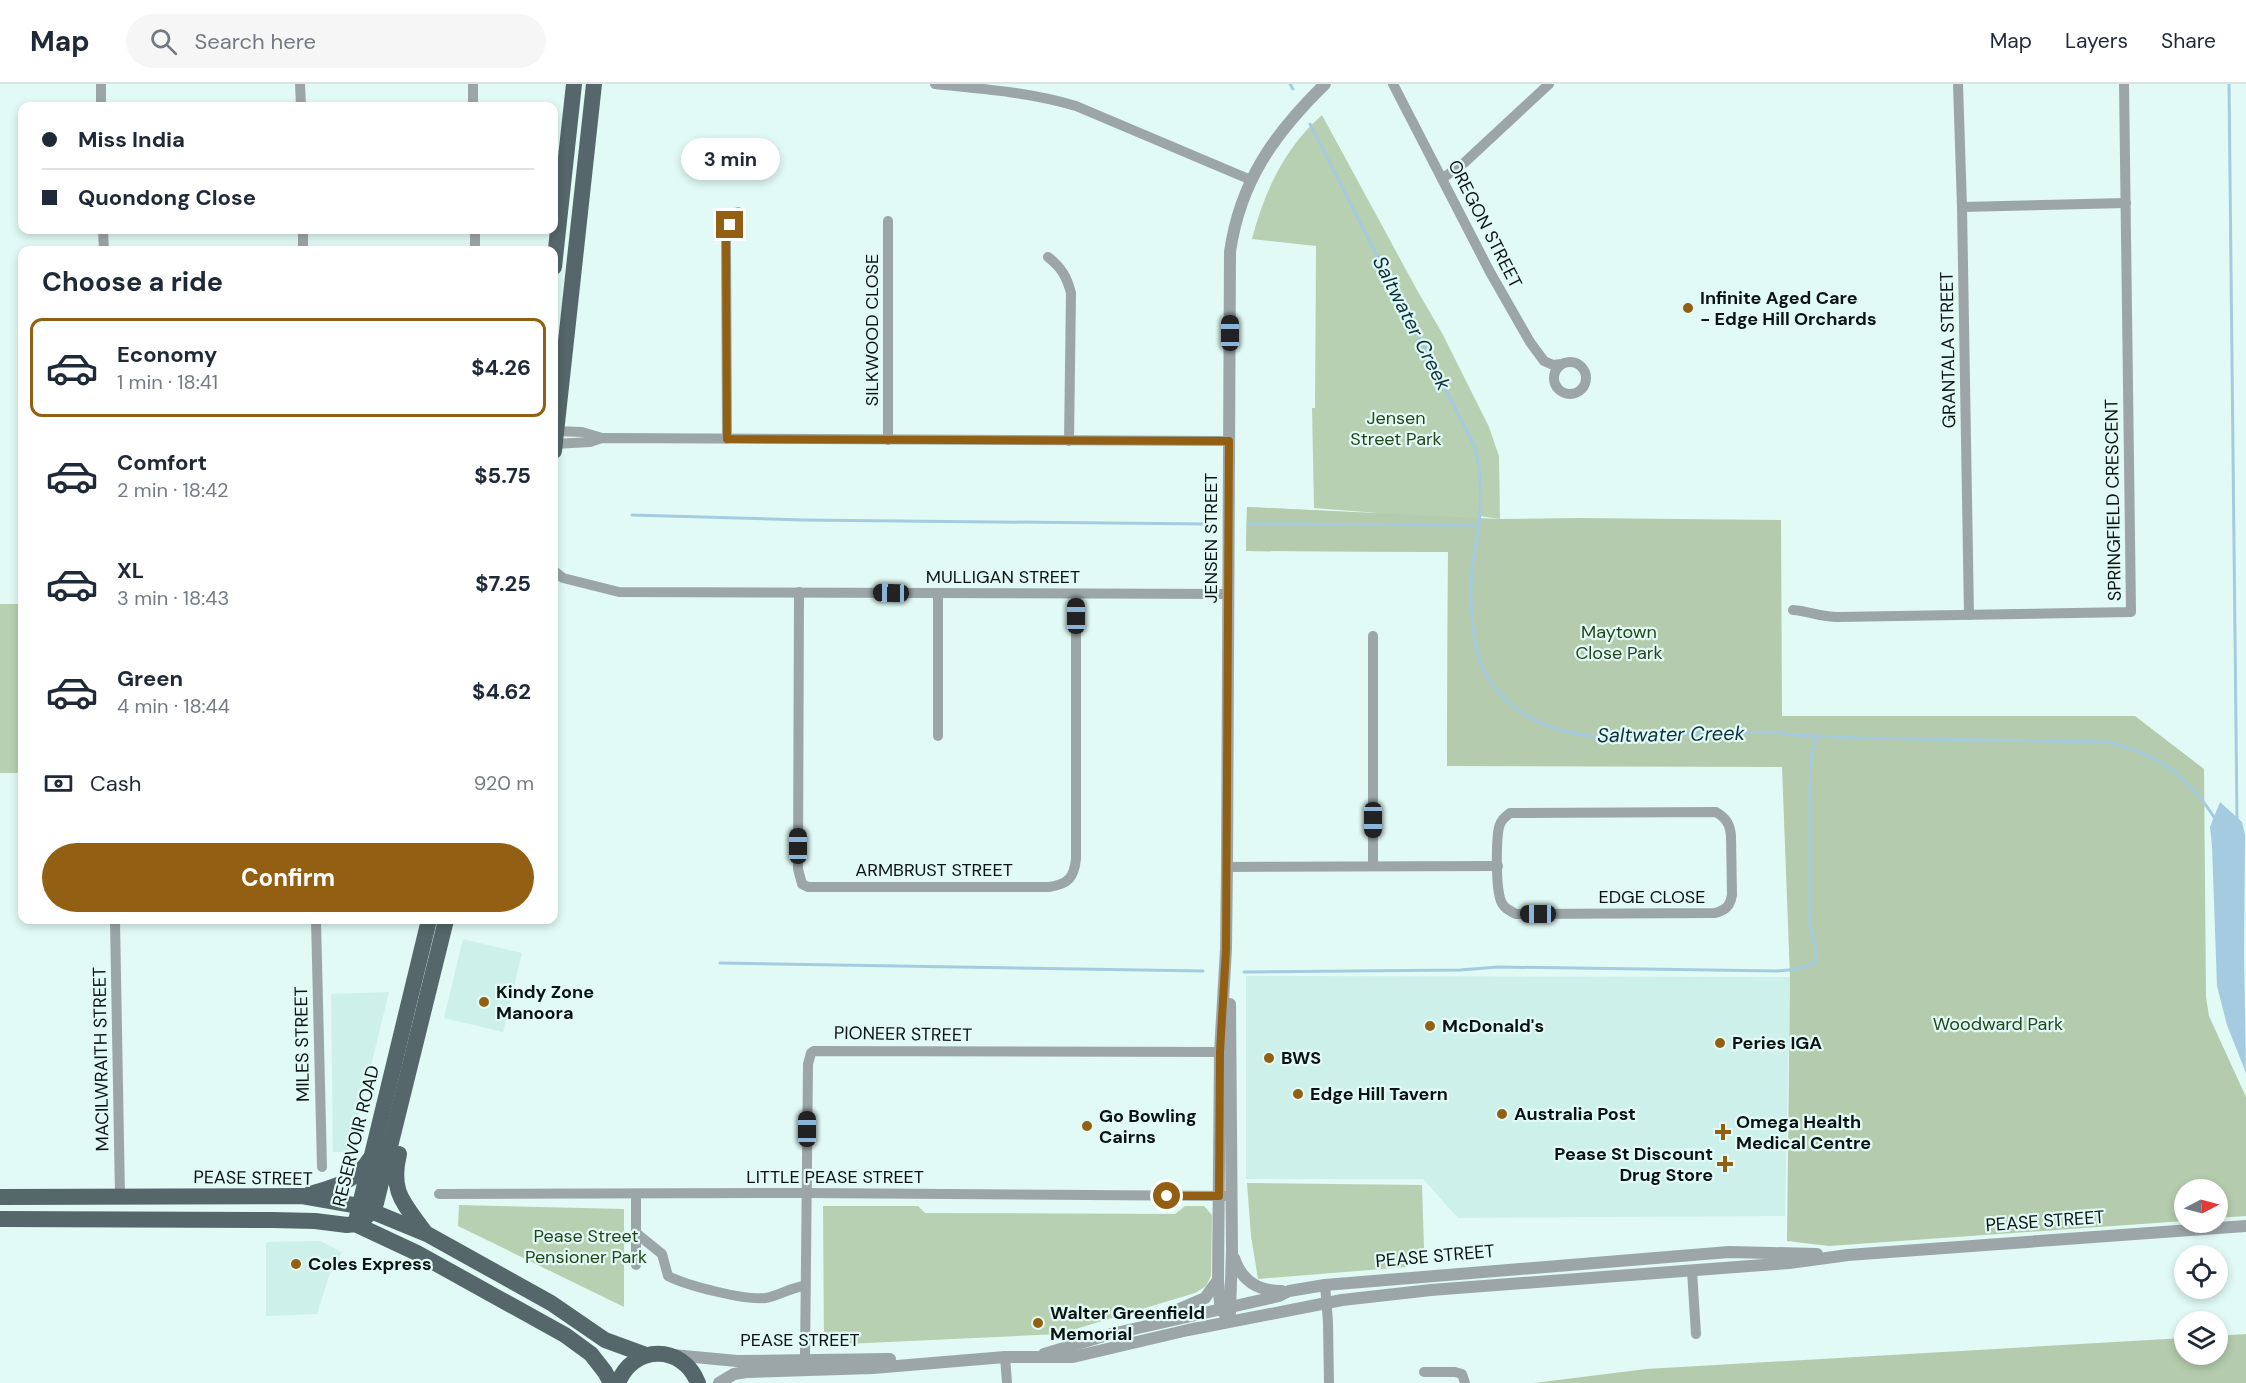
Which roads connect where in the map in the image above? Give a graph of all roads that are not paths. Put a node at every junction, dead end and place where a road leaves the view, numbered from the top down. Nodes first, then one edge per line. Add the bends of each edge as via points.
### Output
1 (101, 84) edge
2 (300, 84) edge
3 (473, 84) edge
4 (574, 84) edge
5 (594, 84) edge
6 (935, 84) edge
7 (1043, 84) edge
8 (1325, 84) edge
9 (1393, 84) edge
10 (1549, 84) edge
11 (1958, 84) edge
12 (2124, 84) edge
13 (1041, 96) junction
14 (101, 102) edge
15 (301, 102) edge
16 (473, 102) edge
17 (1443, 178) junction
18 (1251, 180) junction
19 (2126, 203) junction
20 (1962, 207) junction
21 (738, 212) dead end
22 (888, 221) dead end
23 (558, 230) edge
24 (1048, 257) dead end
25 (1539, 356) junction
26 (1561, 364) junction
27 (1556, 387) junction
28 (558, 404) edge
29 (558, 439) edge
30 (727, 439) junction
31 (888, 440) junction
32 (1069, 441) junction
33 (1229, 441) junction
34 (558, 578) edge
35 (799, 592) junction
36 (938, 594) junction
37 (1076, 594) junction
38 (1228, 594) junction
39 (1793, 610) dead end
40 (1969, 615) junction
41 (1373, 636) dead end
42 (938, 736) dead end
43 (1373, 866) junction
44 (1227, 867) junction
45 (1498, 867) junction
46 (115, 924) edge
47 (316, 924) edge
48 (428, 924) edge
49 (445, 924) edge
50 (1225, 1052) junction
51 (412, 1058) junction
52 (371, 1154) junction
53 (322, 1167) dead end
54 (806, 1193) junction
55 (439, 1194) dead end
56 (636, 1194) junction
57 (302, 1196) junction
58 (1225, 1196) junction
59 (0, 1197) edge
60 (120, 1197) junction
61 (366, 1208) junction
62 (0, 1211) edge
63 (0, 1219) edge
64 (70, 1220) junction
65 (355, 1224) junction
66 (2246, 1226) edge
67 (636, 1233) junction
68 (427, 1234) junction
69 (1232, 1251) junction
70 (1848, 1255) junction
71 (636, 1265) dead end
72 (1692, 1270) junction
73 (1218, 1280) junction
74 (1325, 1285) junction
75 (805, 1286) junction
76 (1289, 1291) junction
77 (1326, 1302) junction
78 (1227, 1308) junction
79 (1228, 1322) junction
80 (1135, 1328) junction
81 (1696, 1334) dead end
82 (646, 1355) junction
83 (670, 1355) junction
84 (1005, 1357) junction
85 (1034, 1357) junction
86 (805, 1365) junction
87 (1424, 1372) dead end
88 (611, 1383) edge
89 (618, 1383) edge
90 (698, 1383) edge
91 (719, 1383) edge
92 (1006, 1383) edge
93 (1329, 1383) edge
94 (1465, 1383) edge

1 - 14 street
2 - 15 street
3 - 16 street
4 - 23 main road
5 - 28 main road
6 - 13 street
7 - 13 street
8 - 18 street, JENSEN STREET via 1280,132
9 - 17 street, OREGON STREET
10 - 17 street via 1469,159
11 - 20 street, GRANTALA STREET
12 - 19 street, SPRINGFIELD CRESCENT
13 - 18 street via 1076,106
17 - 25 street, OREGON STREET via 1490,272
18 - 33 street, JENSEN STREET via 1230,252
19 - 20 street
19 - 40 street, SPRINGFIELD CRESCENT via 2131,612
20 - 40 street, GRANTALA STREET
21 - 30 street via 726,242
22 - 31 street, SILKWOOD CLOSE
24 - 32 street via 1068,279 1071,293
25 - 26 street via 1552,365
25 - 27 street, OREGON STREET
26 - 27 street via 1554,373
26 - 27 street via 1580,365 1586,383 1573,394
29 - 30 street via 589,433 602,438
30 - 31 street
31 - 32 street
32 - 33 street
33 - 38 street, JENSEN STREET
34 - 35 street, MULLIGAN STREET via 619,592
35 - 36 street, MULLIGAN STREET
35 - 37 street, ARMBRUST STREET via 798,869 802,884 808,887 1049,887 1070,880 1076,859
36 - 37 street, MULLIGAN STREET
36 - 42 street
37 - 38 street, MULLIGAN STREET
38 - 44 street, JENSEN STREET
39 - 40 street, SPRINGFIELD CRESCENT via 1837,617
41 - 43 street
43 - 44 street
43 - 45 street
44 - 50 street, JENSEN STREET via 1226,949 1230,985
45 - 45 street, EDGE CLOSE via 1499,827 1510,813 1716,812 1730,826 1732,895 1730,905 1715,913 1516,914 1503,906
46 - 60 street, MACILWRAITH STREET
47 - 53 street, MILES STREET
48 - 52 main road, RESERVOIR ROAD
49 - 51 main road, RESERVOIR ROAD
50 - 54 street, PIONEER STREET via 814,1051 808,1064
50 - 58 street, JENSEN STREET
51 - 61 main road, RESERVOIR ROAD via 376,1203
51 - 68 main road via 414,1095 395,1181 401,1199
52 - 57 main road via 364,1167 348,1181
52 - 61 main road, RESERVOIR ROAD
54 - 56 street, LITTLE PEASE STREET
54 - 58 street, LITTLE PEASE STREET
54 - 75 street, PIONEER STREET
55 - 56 street, LITTLE PEASE STREET
56 - 67 street
57 - 60 main road, PEASE STREET
57 - 61 main road, PEASE STREET
58 - 69 street, JENSEN STREET
58 - 73 street, JENSEN STREET
59 - 60 main road, PEASE STREET
61 - 65 main road, RESERVOIR ROAD
61 - 68 main road, PEASE STREET
62 - 64 street via 32,1211
63 - 64 main road
64 - 65 main road via 227,1219
65 - 88 main road via 417,1253 565,1335 591,1354
66 - 70 street, PEASE STREET
67 - 71 street
67 - 75 street via 662,1254 668,1276 698,1287 761,1298
68 - 82 main road, PEASE STREET via 551,1304 605,1340
69 - 76 street via 1241,1273 1253,1284 1267,1291
69 - 78 street, JENSEN STREET
70 - 72 street, PEASE STREET
70 - 74 street, PEASE STREET via 1729,1252
72 - 77 street, PEASE STREET
72 - 81 street
73 - 78 street, JENSEN STREET
73 - 80 street via 1198,1302
74 - 76 street, PEASE STREET
74 - 77 street
75 - 86 street, PIONEER STREET
76 - 78 street, PEASE STREET
77 - 79 street, PEASE STREET
77 - 93 street
78 - 79 street, JENSEN STREET
78 - 80 street, PEASE STREET
79 - 85 street, PEASE STREET via 1073,1357
80 - 85 street, PEASE STREET
82 - 83 main road
82 - 89 main road via 627,1366
83 - 86 street, PEASE STREET
83 - 90 main road via 687,1365
84 - 85 street, PEASE STREET
84 - 86 street, PEASE STREET via 873,1368
84 - 92 street
86 - 91 street, PEASE STREET via 742,1373
87 - 94 street via 1455,1372 1462,1374

